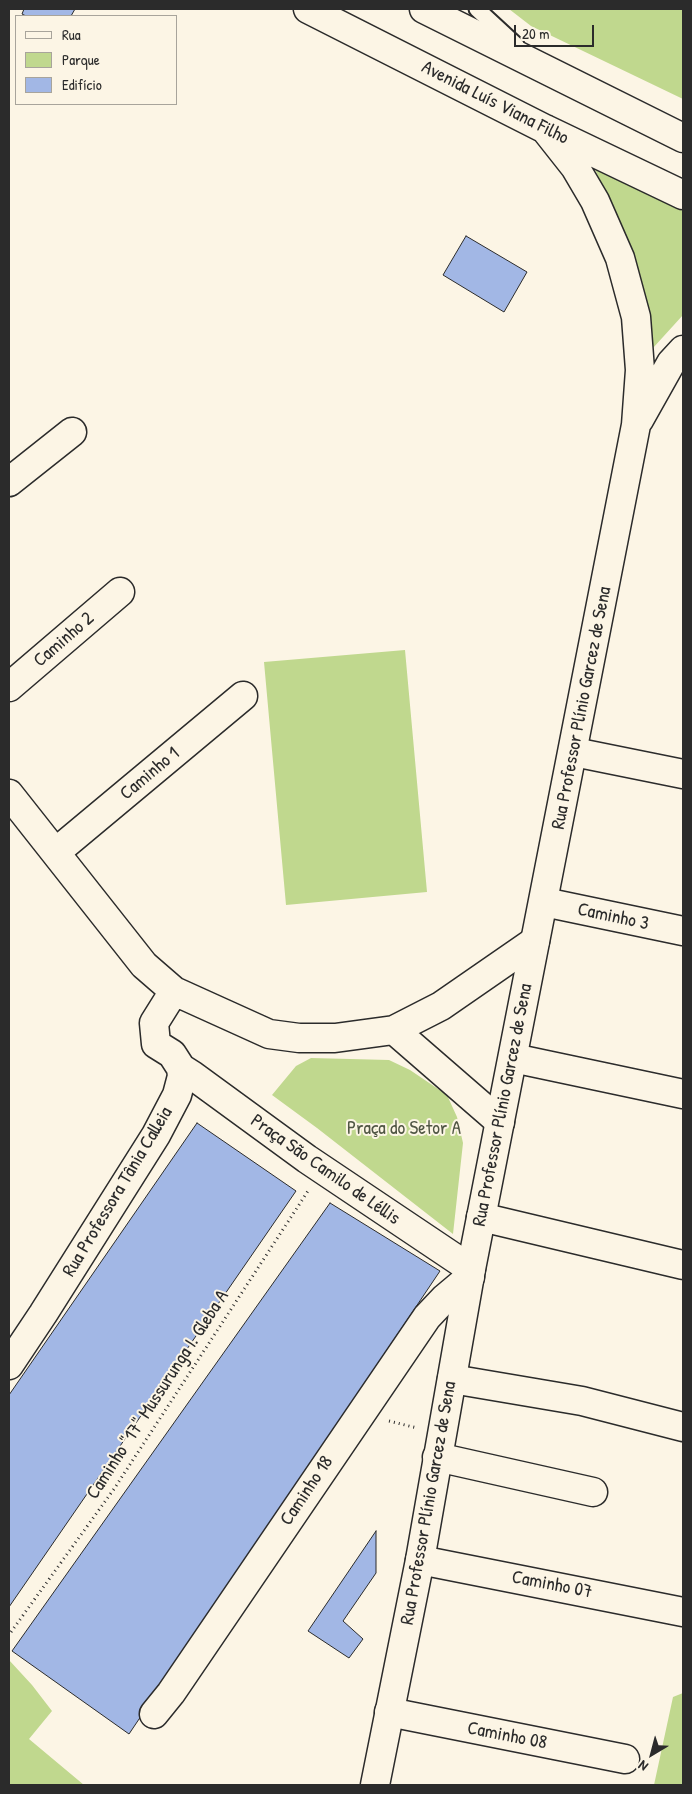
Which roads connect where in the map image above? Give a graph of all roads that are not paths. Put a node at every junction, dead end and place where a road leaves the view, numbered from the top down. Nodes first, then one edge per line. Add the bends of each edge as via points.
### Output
1 (308, 9) edge
2 (424, 9) edge
3 (477, 9) edge
4 (538, 66) junction
5 (545, 128) junction
6 (683, 138) edge
7 (683, 195) edge
8 (683, 350) edge
9 (636, 425) junction
10 (72, 432) dead end
11 (9, 482) edge
12 (120, 592) dead end
13 (9, 688) edge
14 (244, 696) dead end
15 (574, 752) junction
16 (683, 774) edge
17 (9, 794) edge
18 (56, 852) junction
19 (544, 902) junction
20 (683, 931) edge
21 (535, 941) junction
22 (174, 991) junction
23 (394, 1030) junction
24 (513, 1058) junction
25 (181, 1068) junction
26 (683, 1094) edge
27 (500, 1122) junction
28 (481, 1217) junction
29 (683, 1265) edge
30 (471, 1273) junction
31 (9, 1365) edge
32 (452, 1378) junction
33 (683, 1428) edge
34 (439, 1445) junction
35 (592, 1492) dead end
36 (420, 1560) junction
37 (683, 1612) edge
38 (389, 1712) junction
39 (154, 1714) dead end
40 (625, 1759) dead end
41 (375, 1785) edge

1 - 5 main road, Avenida Luís Viana Filho
2 - 4 main road
3 - 4 lane
4 - 6 main road
5 - 7 main road, Avenida Luís Viana Filho
5 - 9 main road, Rua Professor Plínio Garcez de Sena via 595,200 620,258 636,318 640,370
8 - 9 main road, Rua Professor Plínio Garcez de Sena via 671,363
9 - 15 main road, Rua Professor Plínio Garcez de Sena
10 - 11 main road
12 - 13 main road, Caminho 2
14 - 18 main road, Caminho 1
15 - 16 main road
15 - 19 main road, Rua Professor Plínio Garcez de Sena
17 - 18 main road
18 - 22 main road via 139,959
19 - 20 main road, Caminho 3
19 - 21 main road, Rua Professor Plínio Garcez de Sena
21 - 23 main road via 441,1006
21 - 24 main road, Rua Professor Plínio Garcez de Sena
22 - 23 main road via 269,1034 335,1038
22 - 25 main road via 154,1023 156,1044 172,1054
23 - 27 main road
24 - 26 main road
24 - 27 main road, Rua Professor Plínio Garcez de Sena
25 - 30 main road, Praça São Camilo de Léllis
25 - 31 main road, Rua Professora Tânia Calleia via 177,1095 156,1135
27 - 28 main road, Rua Professor Plínio Garcez de Sena
28 - 29 main road
28 - 30 main road, Rua Professor Plínio Garcez de Sena
30 - 32 main road, Rua Professor Plínio Garcez de Sena
30 - 39 main road, Caminho 18 via 426,1317
32 - 33 main road via 582,1401
32 - 34 main road, Rua Professor Plínio Garcez de Sena
34 - 35 main road
34 - 36 main road, Rua Professor Plínio Garcez de Sena
36 - 37 main road, Caminho 07
36 - 38 main road, Rua Professor Plínio Garcez de Sena
38 - 40 main road, Caminho 08
38 - 41 main road, Rua Professor Plínio Garcez de Sena

